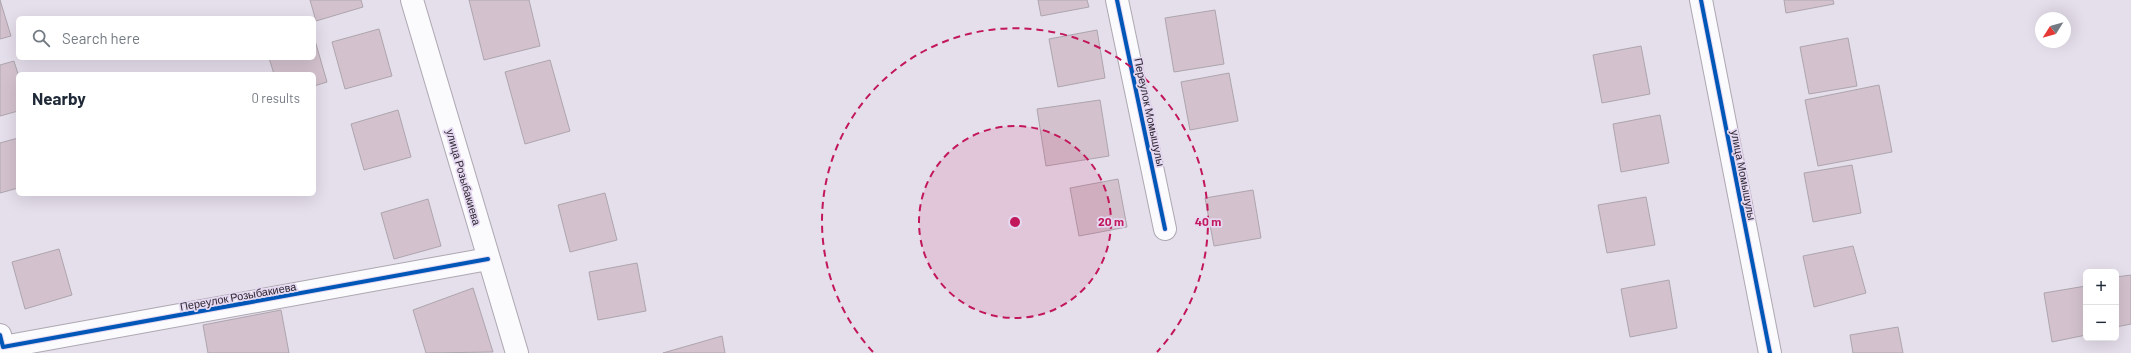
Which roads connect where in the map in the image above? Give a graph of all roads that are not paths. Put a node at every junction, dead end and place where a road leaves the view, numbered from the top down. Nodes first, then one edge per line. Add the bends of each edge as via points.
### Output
1 (412, 0) edge
2 (1117, 0) edge
3 (1701, 0) edge
4 (1165, 229) dead end
5 (488, 259) junction
6 (0, 335) edge
7 (517, 353) edge
8 (1770, 353) edge

1 - 5 street, улица Розыбакиева
2 - 4 street, Переулок Момышулы
3 - 8 street, улица Момышулы
5 - 6 street, Переулок Розыбакиева via 3,347
5 - 7 street, улица Розыбакиева

